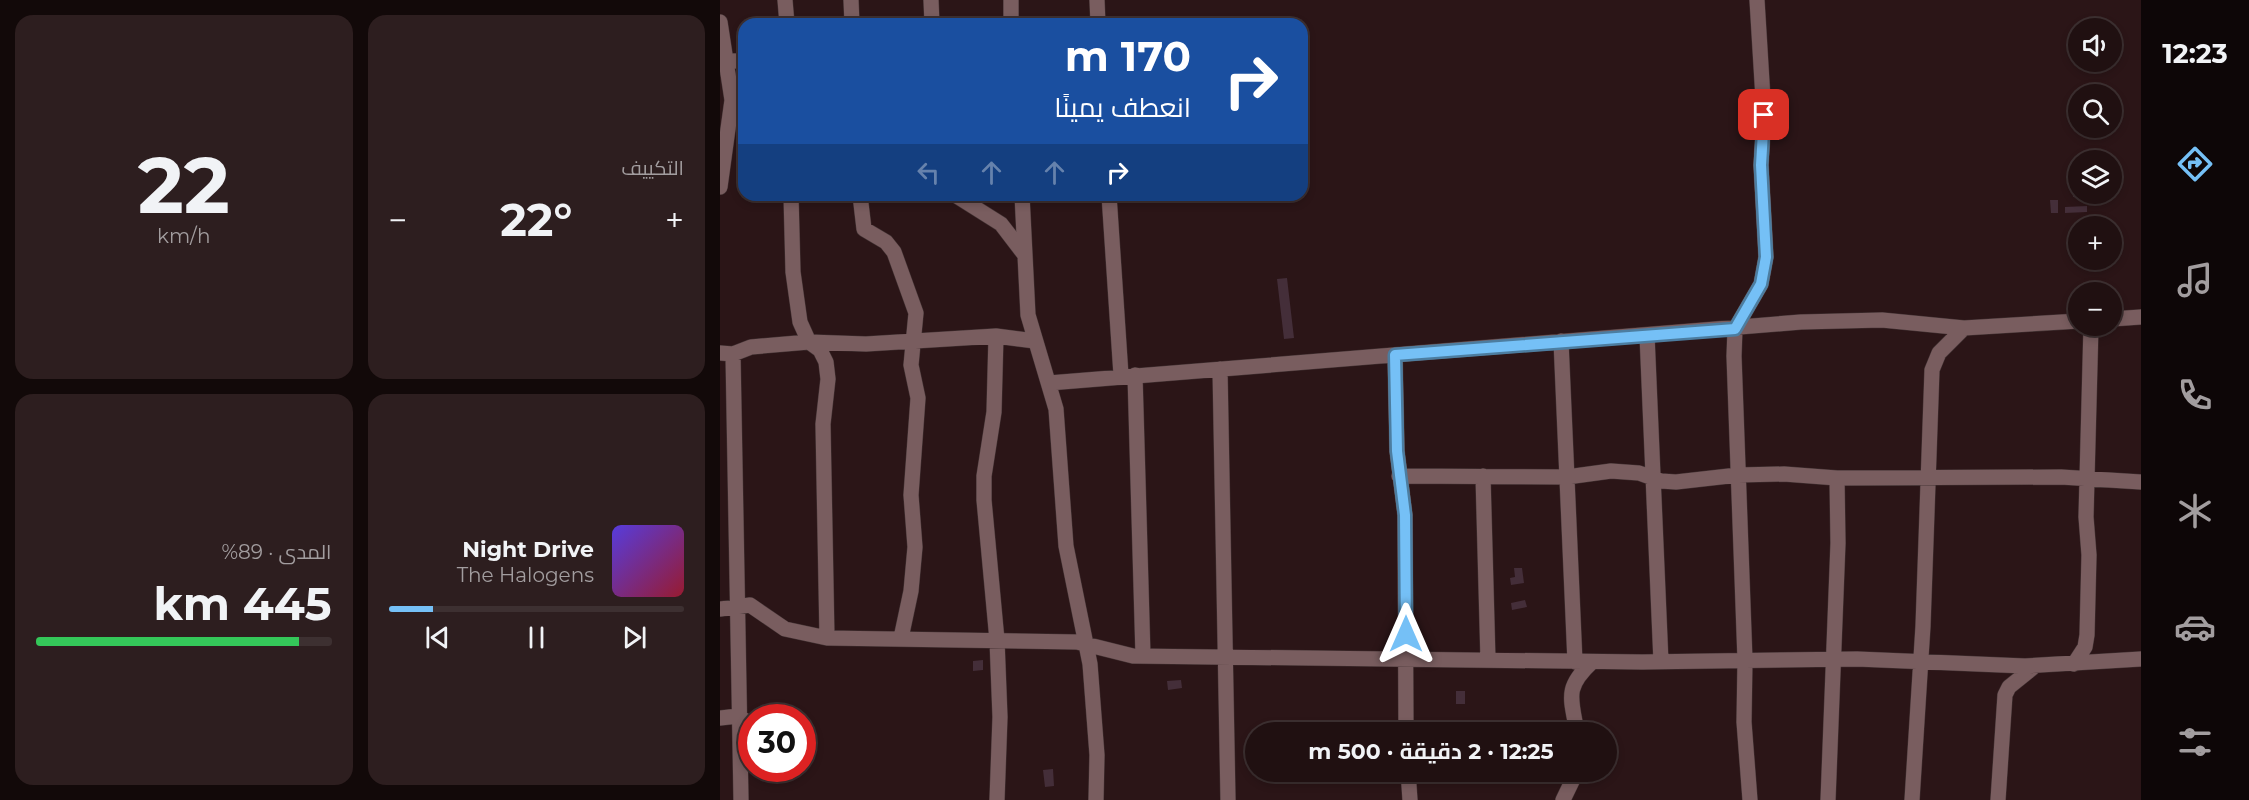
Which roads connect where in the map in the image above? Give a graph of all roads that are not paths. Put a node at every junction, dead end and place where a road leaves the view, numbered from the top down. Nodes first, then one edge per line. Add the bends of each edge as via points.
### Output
1 (785, 0) edge
2 (851, 0) edge
3 (932, 0) edge
4 (1011, 0) edge
5 (1097, 0) edge
6 (1757, 0) edge
7 (786, 18) edge
8 (852, 18) edge
9 (932, 18) edge
10 (1011, 18) edge
11 (1098, 18) edge
12 (720, 22) edge
13 (724, 61) edge
14 (720, 187) edge
15 (791, 201) edge
16 (861, 201) edge
17 (965, 201) edge
18 (1022, 201) edge
19 (1110, 201) edge
20 (1025, 255) junction
21 (2141, 317) edge
22 (2122, 318) edge
23 (2068, 322) edge
24 (1964, 328) junction
25 (1735, 329) junction
26 (1647, 335) junction
27 (996, 336) junction
28 (2091, 336) edge
29 (912, 340) junction
30 (1035, 341) junction
31 (1561, 341) junction
32 (809, 342) junction
33 (727, 353) edge
34 (1395, 355) junction
35 (1220, 369) junction
36 (1128, 375) junction
37 (1049, 382) junction
38 (1738, 475) junction
39 (1399, 476) junction
40 (1483, 476) junction
41 (1927, 476) junction
42 (1567, 477) junction
43 (1653, 478) junction
44 (1837, 478) junction
45 (2087, 478) junction
46 (2141, 482) edge
47 (737, 607) junction
48 (720, 609) edge
49 (826, 638) junction
50 (901, 638) junction
51 (997, 640) junction
52 (1087, 644) junction
53 (1143, 656) junction
54 (1224, 656) junction
55 (1406, 658) junction
56 (1834, 659) junction
57 (2141, 659) edge
58 (1488, 660) junction
59 (1745, 660) junction
60 (1922, 661) junction
61 (1575, 662) junction
62 (1592, 662) junction
63 (1661, 662) junction
64 (2074, 664) junction
65 (2036, 666) junction
66 (744, 704) edge
67 (720, 718) edge
68 (738, 720) edge
69 (1406, 722) edge
70 (1575, 722) edge
71 (742, 782) edge
72 (1409, 782) edge
73 (1572, 782) edge
74 (741, 800) edge
75 (997, 800) edge
76 (1096, 800) edge
77 (1228, 800) edge
78 (1410, 800) edge
79 (1563, 800) edge
80 (1750, 800) edge
81 (1828, 800) edge
82 (1912, 800) edge
83 (1998, 800) edge

1 - 7 street
2 - 8 street
3 - 9 street
4 - 10 street
5 - 11 street
6 - 25 street via 1766,257 1761,284
12 - 13 street
13 - 14 street via 732,100
15 - 32 street via 793,272 800,322
16 - 29 street via 864,229 886,242 899,262 916,313
17 - 20 street via 1001,224
18 - 20 street
19 - 36 street
20 - 30 street via 1028,308
21 - 22 street
23 - 24 street
24 - 25 street via 1882,320
24 - 41 street via 1939,353 1932,370
25 - 26 street
25 - 38 street
26 - 31 street
26 - 43 street
27 - 29 street
27 - 30 street
27 - 51 street via 994,419 984,500
28 - 45 street
29 - 32 street via 866,344
29 - 50 street via 911,364 918,398 911,495 915,547
30 - 37 street
31 - 34 street
31 - 42 street
32 - 33 street
32 - 49 street via 820,350 828,379 823,424
33 - 47 street
34 - 35 street
34 - 39 street
35 - 36 street
35 - 54 street
36 - 37 street
36 - 53 street
37 - 52 street via 1058,423 1066,546
38 - 43 street via 1676,482
38 - 44 street
38 - 59 street
39 - 40 street
39 - 55 street via 1405,515
40 - 42 street
40 - 58 street
41 - 44 street
41 - 45 street
41 - 60 street
42 - 43 street via 1611,471 1639,472
42 - 61 street
43 - 63 street
44 - 56 street
45 - 46 street
45 - 64 street via 2087,635
47 - 48 street
47 - 49 street via 750,605 785,629
47 - 66 street
49 - 50 street
50 - 51 street
51 - 52 street
51 - 75 street
52 - 53 street
52 - 76 street via 1097,756
53 - 54 street
54 - 55 street
54 - 77 street
55 - 58 street
55 - 69 street
56 - 59 street
56 - 60 street
56 - 81 street
57 - 64 street
58 - 61 street
59 - 63 street
59 - 80 street
60 - 65 street
60 - 82 street
61 - 62 street
62 - 63 street
62 - 70 street via 1577,677 1570,693
64 - 65 street
65 - 83 street via 2009,687 2005,695
67 - 68 street
71 - 74 street
72 - 78 street
73 - 79 street

